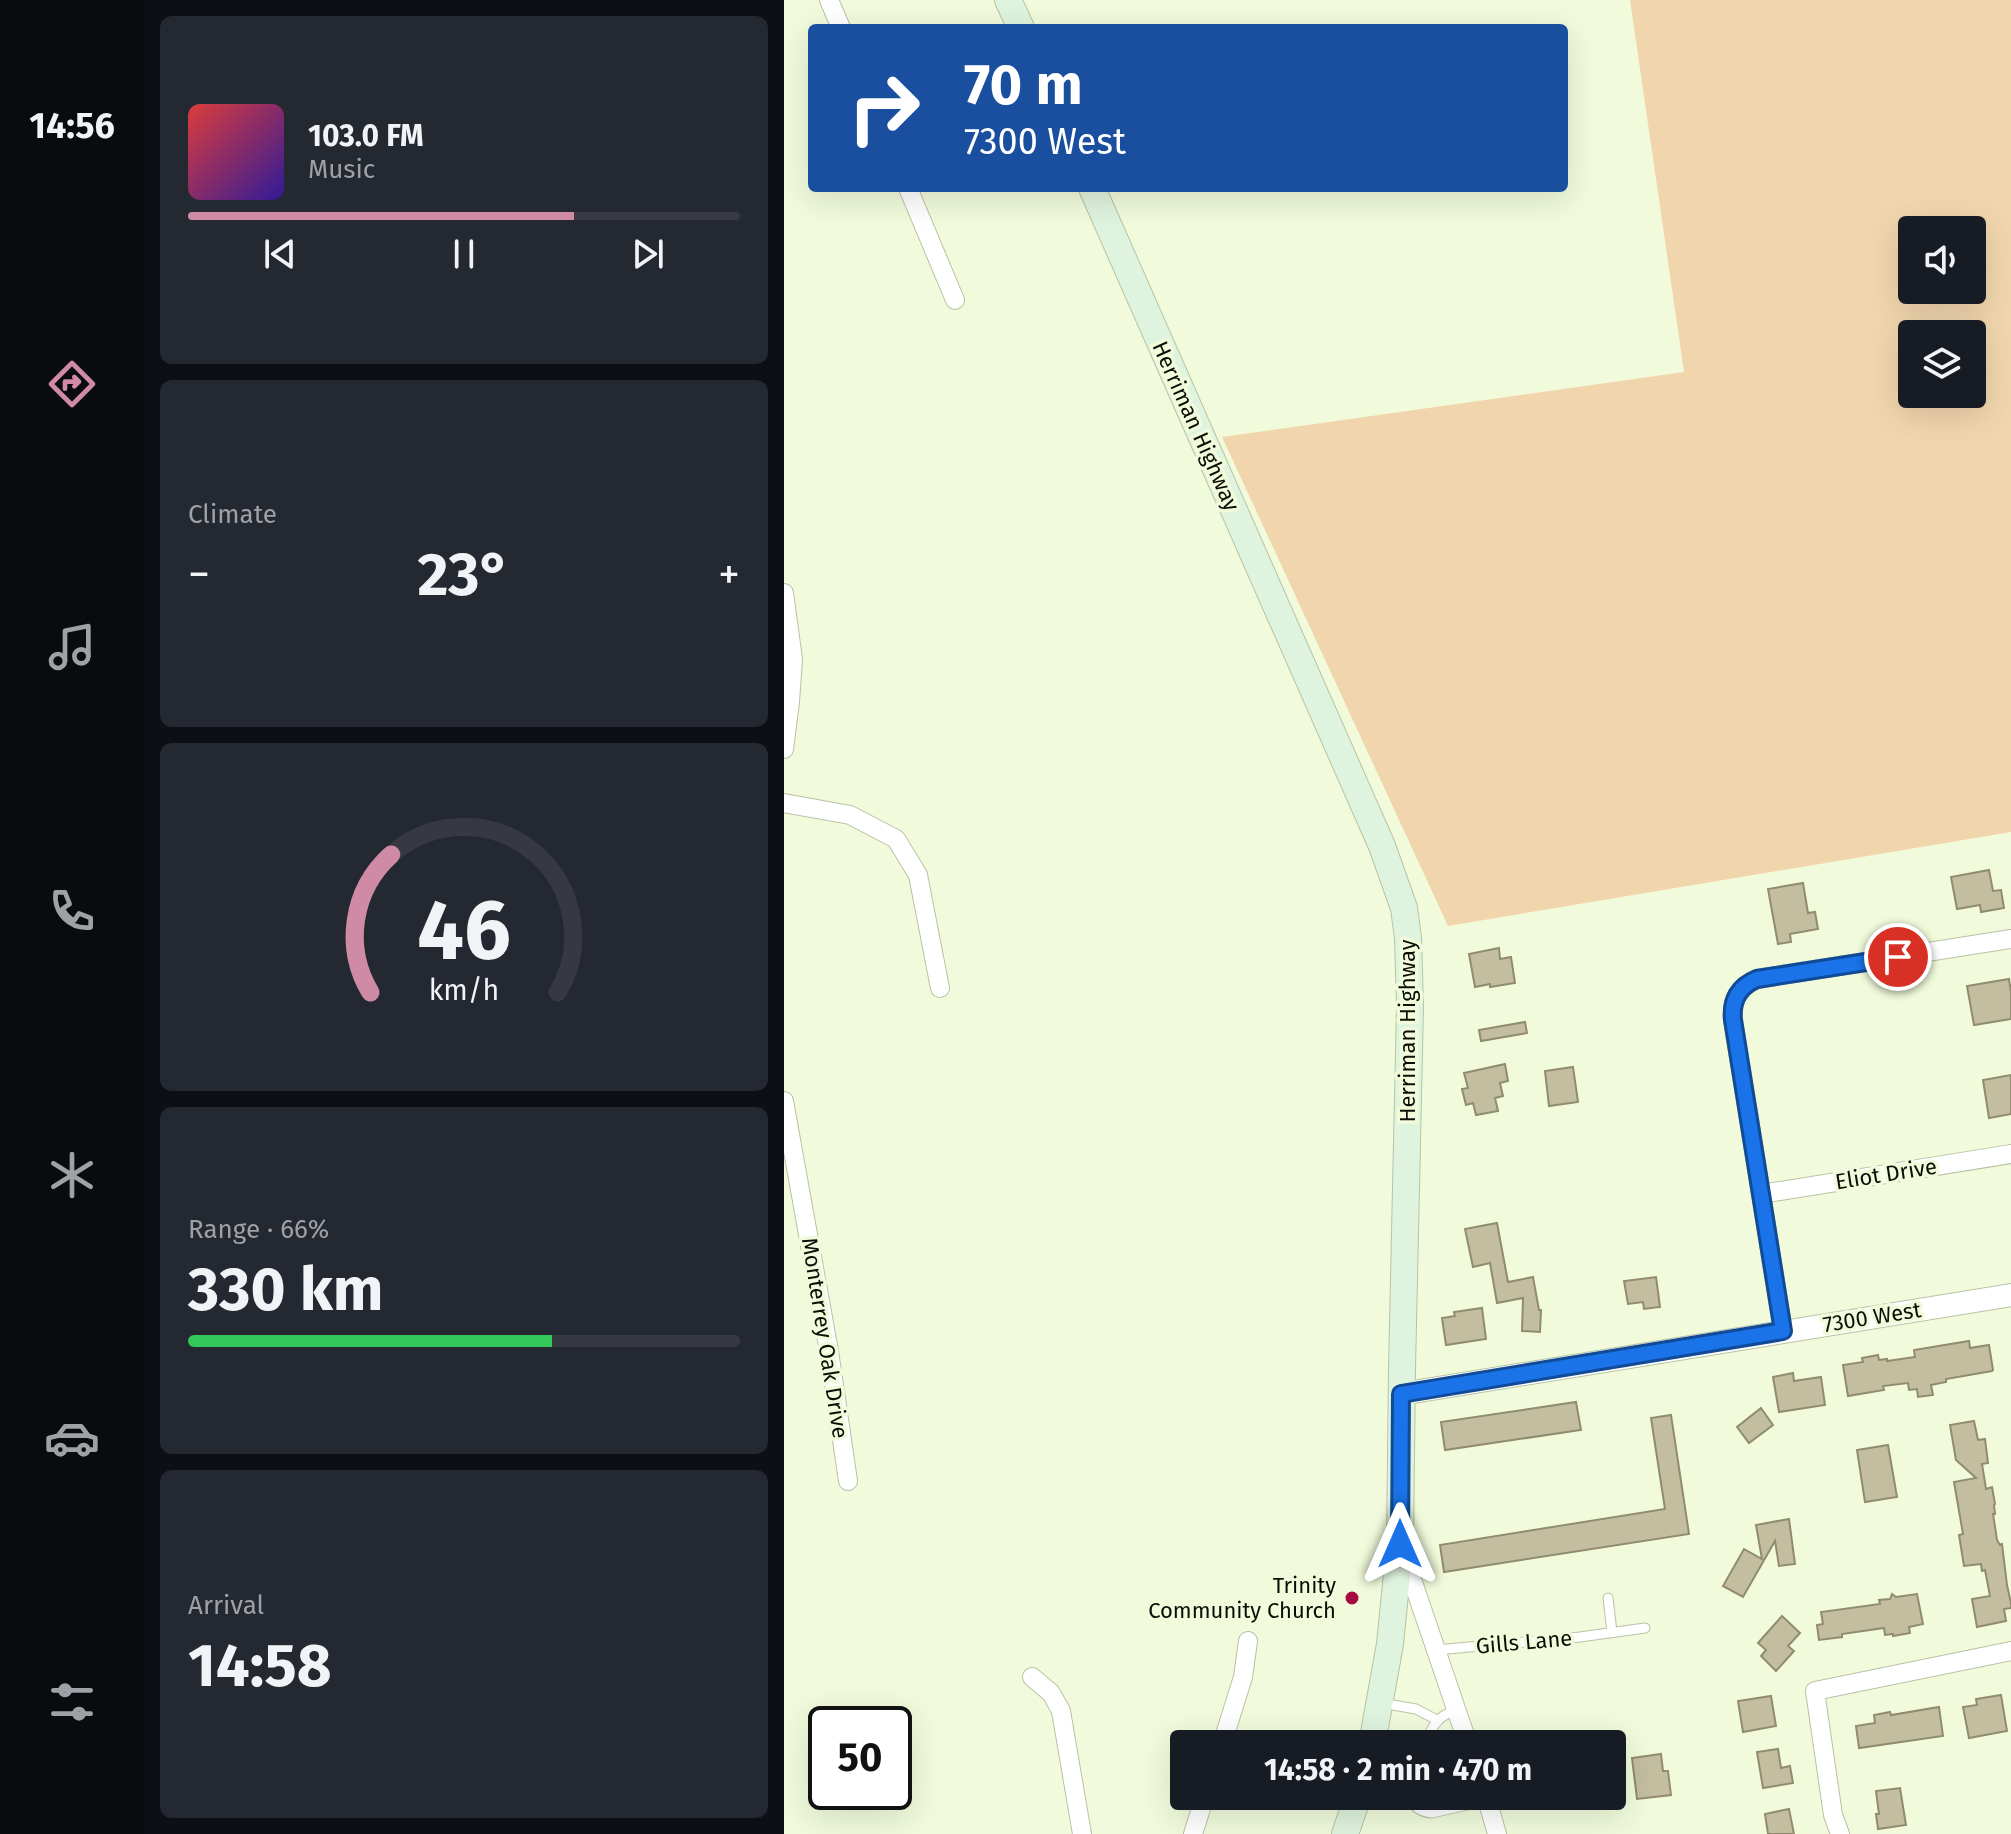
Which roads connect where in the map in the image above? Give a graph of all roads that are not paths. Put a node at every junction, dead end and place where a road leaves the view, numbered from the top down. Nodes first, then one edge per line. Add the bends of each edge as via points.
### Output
1 (829, 0) edge
2 (1008, 0) edge
3 (839, 24) edge
4 (1019, 24) edge
5 (910, 192) edge
6 (1094, 192) edge
7 (955, 300) dead end
8 (784, 593) edge
9 (784, 749) edge
10 (784, 803) edge
11 (2011, 939) edge
12 (940, 988) dead end
13 (784, 1101) edge
14 (2011, 1154) edge
15 (1761, 1194) junction
16 (2011, 1295) edge
17 (1783, 1331) junction
18 (1401, 1394) junction
19 (848, 1481) dead end
20 (1400, 1544) junction
21 (1608, 1598) dead end
22 (1645, 1628) dead end
23 (1612, 1632) junction
24 (1248, 1641) dead end
25 (1436, 1650) junction
26 (2011, 1651) edge
27 (1032, 1677) dead end
28 (1381, 1703) junction
29 (1457, 1709) junction
30 (1437, 1720) junction
31 (1226, 1730) edge
32 (1375, 1730) edge
33 (1431, 1730) edge
34 (1464, 1730) edge
35 (1201, 1810) edge
36 (1353, 1810) edge
37 (1421, 1810) edge
38 (1445, 1810) edge
39 (1490, 1810) edge
40 (1082, 1834) edge
41 (1193, 1834) edge
42 (1345, 1834) edge
43 (1497, 1834) edge
44 (1840, 1834) edge

1 - 3 street
2 - 4 main road
5 - 7 street
6 - 18 main road, Herriman Highway via 1382,846 1404,908 1410,1006
8 - 9 street via 793,659
10 - 12 street via 850,815 896,839 918,875
11 - 15 street via 1757,979 1738,993 1733,1020
13 - 19 street, Monterrey Oak Drive
14 - 15 street, Eliot Drive
15 - 17 street
16 - 17 street, 7300 West
17 - 18 street, 7300 West
18 - 20 main road, Herriman Highway
20 - 25 street
20 - 28 main road, Herriman Highway
21 - 23 lane
22 - 23 lane, Gills Lane
23 - 25 lane, Gills Lane
24 - 31 street
25 - 29 street
26 - 44 street via 1815,1691
27 - 40 street via 1051,1693 1061,1711
28 - 30 lane via 1416,1709
28 - 32 main road, Herriman Highway
29 - 30 lane
29 - 34 street
30 - 33 lane
35 - 41 street
36 - 42 main road
37 - 38 lane
39 - 43 street

